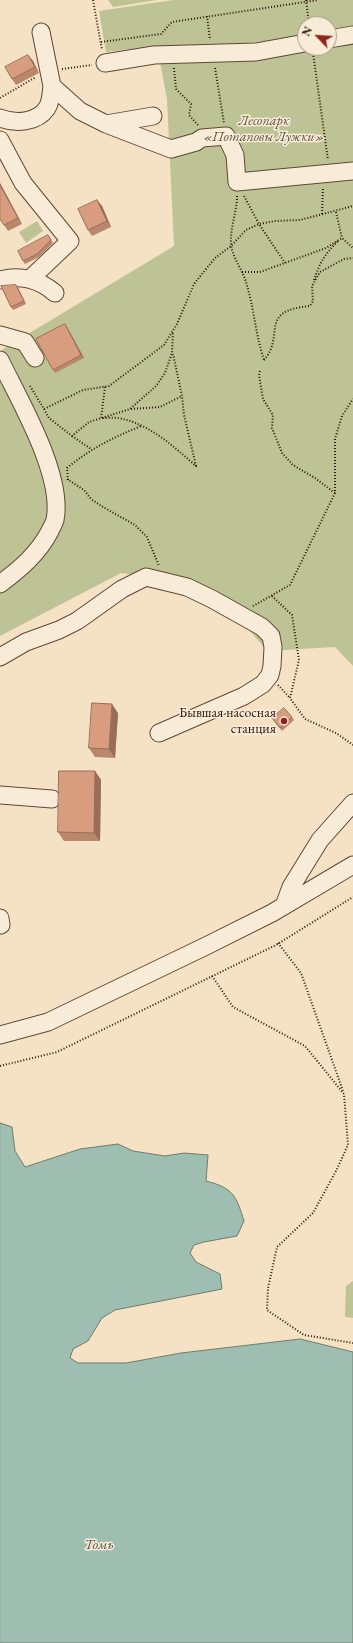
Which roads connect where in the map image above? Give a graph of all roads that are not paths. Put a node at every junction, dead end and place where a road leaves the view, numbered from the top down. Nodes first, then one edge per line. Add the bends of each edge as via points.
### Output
1 (41, 32) dead end
2 (353, 35) edge
3 (337, 38) edge
4 (297, 44) edge
5 (104, 63) road end
6 (52, 86) junction
7 (153, 116) dead end
8 (0, 118) edge
9 (106, 124) junction
10 (0, 140) edge
11 (353, 171) edge
12 (30, 279) junction
13 (0, 280) edge
14 (55, 294) dead end
15 (0, 335) edge
16 (35, 358) dead end
17 (0, 360) edge
18 (0, 584) edge
19 (0, 657) edge
20 (159, 733) dead end
21 (0, 795) edge
22 (52, 799) dead end
23 (353, 803) edge
24 (353, 865) edge
25 (284, 906) junction
26 (0, 1035) edge

1 - 6 street
2 - 3 street
4 - 5 street via 256,52 154,55
6 - 8 street via 47,108 41,115 26,122
6 - 9 street via 80,111
7 - 9 street
9 - 11 street via 171,149 202,138 226,136 235,155 237,182
10 - 12 street via 23,183 70,241
12 - 13 street via 17,277
12 - 14 street via 49,288
15 - 16 street via 25,342
17 - 18 street via 51,472 55,499 55,521 44,542 25,564
19 - 20 street via 26,642 77,621 122,589 146,577 187,587 238,613 262,627 271,636 272,666 270,675 263,684 244,696
21 - 22 street
23 - 25 street via 320,840 291,887
24 - 25 street
25 - 26 street via 48,1022

